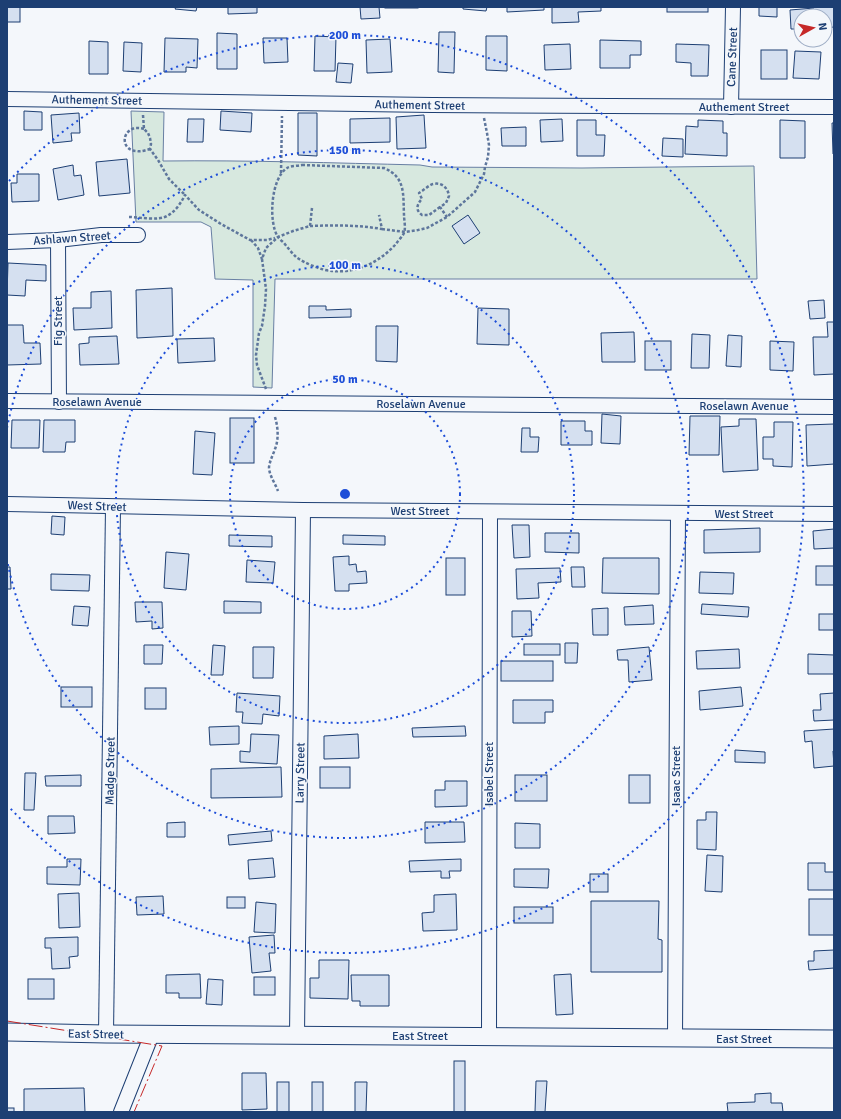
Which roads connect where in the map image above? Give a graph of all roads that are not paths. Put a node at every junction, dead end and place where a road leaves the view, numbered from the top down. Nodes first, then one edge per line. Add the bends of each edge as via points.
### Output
1 (733, 7) edge
2 (7, 99) edge
3 (731, 107) junction
4 (834, 107) edge
5 (138, 235) dead end
6 (58, 240) junction
7 (7, 242) edge
8 (7, 401) edge
9 (59, 402) junction
10 (834, 407) edge
11 (7, 504) edge
12 (113, 507) junction
13 (303, 510) junction
14 (490, 512) junction
15 (678, 513) junction
16 (834, 514) edge
17 (7, 1032) edge
18 (106, 1034) junction
19 (152, 1034) junction
20 (297, 1035) junction
21 (489, 1037) junction
22 (675, 1038) junction
23 (834, 1039) edge
24 (120, 1112) edge

1 - 3 street, Cane Street
2 - 3 street, Authement Street
3 - 4 street, Authement Street
5 - 6 street, Ashlawn Street via 101,234
6 - 7 street, Ashlawn Street
6 - 9 street, Fig Street
8 - 9 street, Roselawn Avenue
9 - 10 street, Roselawn Avenue
11 - 12 street, West Street
12 - 13 street, West Street
12 - 18 street, Madge Street
13 - 14 street, West Street
13 - 20 street, Larry Street
14 - 15 street, West Street
14 - 21 street, Isabel Street
15 - 16 street, West Street
15 - 22 street, Isaac Street
17 - 18 street, East Street
18 - 19 street, East Street
19 - 20 street, East Street
19 - 24 street
20 - 21 street, East Street
21 - 22 street, East Street
22 - 23 street, East Street

